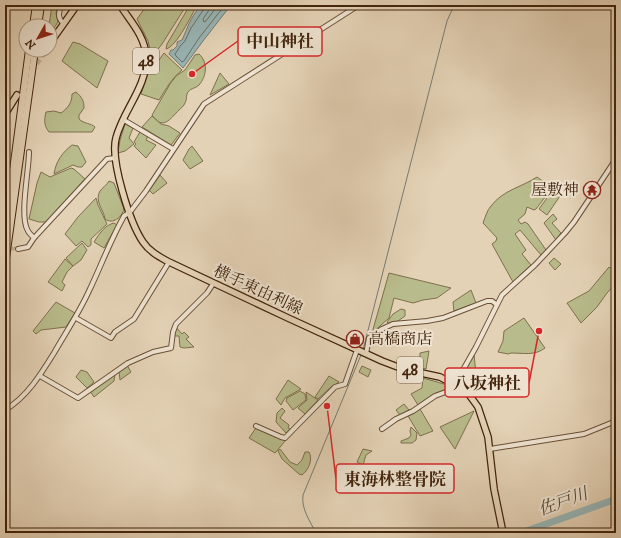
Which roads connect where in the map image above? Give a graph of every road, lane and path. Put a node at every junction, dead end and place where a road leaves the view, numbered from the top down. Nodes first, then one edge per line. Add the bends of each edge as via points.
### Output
1 (36, 5) edge
2 (41, 5) edge
3 (62, 5) edge
4 (77, 5) edge
5 (120, 5) edge
6 (359, 5) edge
7 (34, 18) edge
8 (39, 18) edge
9 (63, 23) junction
10 (58, 31) edge
11 (28, 58) edge
12 (34, 58) edge
13 (17, 95) dead end
14 (5, 114) edge
15 (124, 120) junction
16 (174, 149) junction
17 (29, 152) dead end
18 (114, 158) junction
19 (616, 159) edge
20 (7, 181) edge
21 (5, 203) edge
22 (130, 212) junction
23 (5, 230) edge
24 (34, 238) junction
25 (18, 249) tunnel mouth
26 (169, 262) junction
27 (5, 265) edge
28 (213, 284) junction
29 (496, 304) junction
30 (76, 318) junction
31 (357, 350) junction
32 (366, 354) junction
33 (40, 376) junction
34 (456, 384) junction
35 (5, 410) edge
36 (616, 421) edge
37 (256, 426) dead end
38 (382, 429) dead end
39 (490, 449) junction
40 (503, 533) edge

1 - 7 highway
2 - 8 highway
3 - 9 street via 58,16
4 - 9 main road
5 - 15 main road, 横手東由利線 / 48 via 140,34 146,56 146,69
6 - 16 street via 204,104
9 - 10 main road
11 - 20 highway
12 - 27 highway
13 - 14 main road
15 - 16 street
15 - 18 main road, 横手東由利線 / 48 via 116,138
16 - 22 street
17 - 24 street via 24,214 28,231
18 - 22 main road, 横手東由利線 / 48
18 - 24 street via 107,159
19 - 29 street via 565,233
20 - 21 street
20 - 23 highway
22 - 26 main road, 横手東由利線 / 48 via 143,243 149,250
22 - 30 street via 124,216 116,230
24 - 25 street via 28,247
26 - 28 main road, 横手東由利線 / 48
26 - 30 street via 134,319 114,332 111,338
28 - 31 main road, 横手東由利線 / 48
28 - 33 street via 208,293 176,324 170,348 128,363 78,398
29 - 32 street via 487,301 443,318 393,324 369,338
29 - 34 street
30 - 33 street
31 - 32 main road, 横手東由利線 / 48
31 - 37 street via 344,384 335,387 285,438
32 - 34 main road, 横手東由利線 / 48 via 403,369 440,377
33 - 35 street via 20,399
34 - 38 street via 451,390 435,396
34 - 39 main road, 横手東由利線 / 48 via 478,407
36 - 39 street via 584,434
39 - 40 main road, 横手東由利線 / 48 via 494,489

